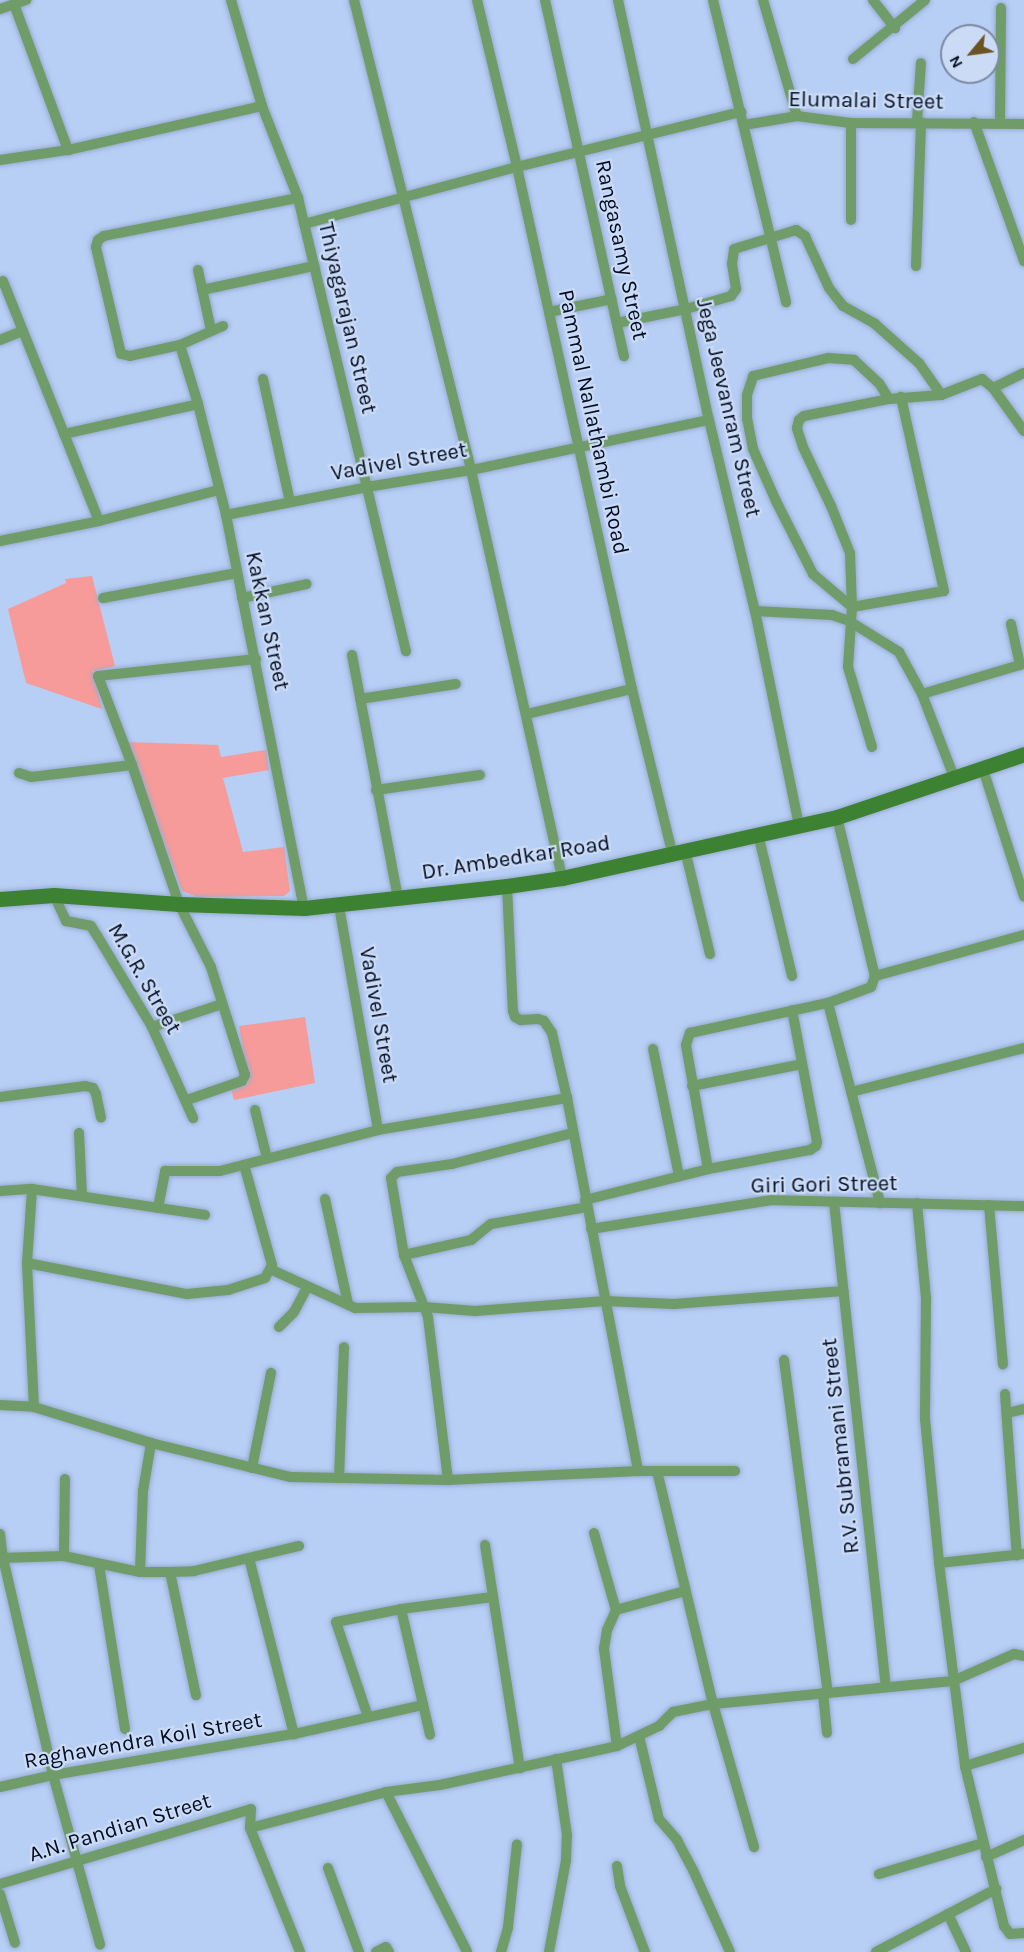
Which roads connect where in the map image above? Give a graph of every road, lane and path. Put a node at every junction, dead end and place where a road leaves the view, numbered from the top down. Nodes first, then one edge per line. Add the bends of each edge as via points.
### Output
1 (26, 0) edge
2 (231, 0) edge
3 (354, 0) edge
4 (477, 0) edge
5 (545, 0) edge
6 (618, 0) edge
7 (713, 0) edge
8 (764, 0) edge
9 (873, 0) edge
10 (925, 0) edge
11 (14, 4) junction
12 (1001, 8) dead end
13 (0, 9) edge
14 (895, 28) junction
15 (852, 59) dead end
16 (921, 63) dead end
17 (262, 106) junction
18 (741, 112) junction
19 (796, 116) junction
20 (919, 122) junction
21 (974, 122) junction
22 (851, 123) junction
23 (1000, 123) junction
24 (1024, 124) edge
25 (744, 125) junction
26 (649, 137) junction
27 (68, 150) junction
28 (579, 153) junction
29 (0, 160) edge
30 (517, 167) junction
31 (298, 198) junction
32 (403, 198) junction
33 (851, 220) dead end
34 (304, 224) junction
35 (771, 237) junction
36 (1024, 261) edge
37 (314, 266) junction
38 (916, 266) dead end
39 (198, 270) dead end
40 (3, 281) dead end
41 (202, 290) junction
42 (612, 298) junction
43 (786, 302) dead end
44 (686, 309) junction
45 (549, 312) junction
46 (617, 323) junction
47 (223, 326) dead end
48 (211, 330) junction
49 (22, 331) junction
50 (0, 340) edge
51 (180, 345) junction
52 (624, 356) dead end
53 (1024, 373) edge
54 (263, 379) dead end
55 (993, 388) junction
56 (941, 395) junction
57 (901, 397) junction
58 (889, 399) junction
59 (198, 404) junction
60 (709, 420) junction
61 (1024, 431) edge
62 (64, 434) junction
63 (578, 448) junction
64 (471, 470) junction
65 (367, 487) junction
66 (219, 490) junction
67 (291, 502) junction
68 (226, 515) junction
69 (99, 521) junction
70 (0, 541) edge
71 (237, 573) junction
72 (307, 584) dead end
73 (103, 598) dead end
74 (242, 598) junction
75 (852, 607) junction
76 (755, 611) junction
77 (849, 621) junction
78 (1011, 624) dead end
79 (406, 651) dead end
80 (352, 655) dead end
81 (256, 659) junction
82 (456, 684) dead end
83 (632, 689) junction
84 (922, 694) junction
85 (360, 699) junction
86 (527, 714) junction
87 (872, 747) dead end
88 (1024, 754) edge
89 (132, 765) junction
90 (983, 769) junction
91 (19, 773) dead end
92 (480, 776) dead end
93 (954, 777) junction
94 (376, 790) junction
95 (837, 817) junction
96 (799, 825) junction
97 (758, 834) junction
98 (679, 851) junction
99 (562, 878) junction
100 (507, 886) junction
101 (54, 895) junction
102 (1024, 897) edge
103 (0, 899) edge
104 (398, 899) junction
105 (179, 904) junction
106 (339, 906) junction
107 (304, 908) junction
108 (1024, 935) edge
109 (710, 954) dead end
110 (792, 976) dead end
111 (874, 976) junction
112 (828, 1003) junction
113 (222, 1004) junction
114 (792, 1010) junction
115 (152, 1028) junction
116 (1024, 1048) edge
117 (653, 1049) dead end
118 (802, 1064) junction
119 (692, 1086) junction
120 (851, 1092) junction
121 (0, 1097) edge
122 (567, 1098) junction
123 (187, 1100) junction
124 (255, 1110) dead end
125 (101, 1117) dead end
126 (193, 1118) dead end
127 (378, 1130) junction
128 (79, 1133) dead end
129 (573, 1133) junction
130 (267, 1158) junction
131 (244, 1165) junction
132 (708, 1169) junction
133 (679, 1176) junction
134 (32, 1189) junction
135 (0, 1191) edge
136 (82, 1196) junction
137 (325, 1198) dead end
138 (834, 1202) junction
139 (586, 1203) junction
140 (880, 1203) junction
141 (917, 1203) junction
142 (989, 1204) junction
143 (1024, 1206) edge
144 (158, 1208) junction
145 (205, 1215) dead end
146 (591, 1229) junction
147 (404, 1255) junction
148 (27, 1263) junction
149 (270, 1269) junction
150 (307, 1288) junction
151 (844, 1291) junction
152 (605, 1301) junction
153 (348, 1304) junction
154 (424, 1307) junction
155 (279, 1327) dead end
156 (344, 1347) dead end
157 (784, 1360) dead end
158 (1003, 1364) dead end
159 (271, 1373) dead end
160 (1005, 1394) dead end
161 (0, 1405) edge
162 (34, 1407) junction
163 (1024, 1409) edge
164 (1007, 1413) junction
165 (151, 1443) junction
166 (252, 1468) junction
167 (639, 1471) junction
168 (657, 1471) junction
169 (735, 1471) dead end
170 (339, 1478) junction
171 (65, 1479) dead end
172 (447, 1480) junction
173 (594, 1533) dead end
174 (0, 1534) edge
175 (485, 1545) dead end
176 (299, 1546) dead end
177 (1021, 1555) edge
178 (64, 1556) junction
179 (1, 1558) edge
180 (249, 1558) junction
181 (939, 1563) junction
182 (99, 1565) junction
183 (140, 1572) junction
184 (170, 1572) junction
185 (685, 1591) junction
186 (492, 1597) junction
187 (401, 1609) junction
188 (616, 1610) junction
189 (1024, 1656) edge
190 (953, 1681) junction
191 (886, 1687) junction
192 (825, 1693) junction
193 (196, 1695) dead end
194 (713, 1704) junction
195 (423, 1705) junction
196 (368, 1717) junction
197 (125, 1729) dead end
198 (827, 1733) dead end
199 (294, 1734) junction
200 (430, 1735) dead end
201 (639, 1736) junction
202 (617, 1746) junction
203 (1024, 1748) edge
204 (556, 1759) junction
205 (965, 1766) junction
206 (520, 1768) junction
207 (53, 1775) junction
208 (0, 1787) edge
209 (386, 1792) junction
210 (250, 1828) junction
211 (1024, 1840) edge
212 (983, 1843) junction
213 (517, 1844) dead end
214 (754, 1847) dead end
215 (987, 1857) junction
216 (77, 1861) junction
217 (617, 1866) dead end
218 (328, 1868) dead end
219 (879, 1874) dead end
220 (0, 1884) edge
221 (996, 1889) junction
222 (0, 1894) edge
223 (948, 1914) junction
224 (1024, 1933) edge
225 (15, 1943) dead end
226 (100, 1945) dead end
227 (300, 1952) edge
228 (359, 1952) edge
229 (376, 1952) edge
230 (389, 1952) edge
231 (468, 1952) edge
232 (501, 1952) edge
233 (549, 1952) edge
234 (645, 1952) edge
235 (730, 1952) edge
236 (876, 1952) edge
237 (966, 1952) edge

1 - 11 street
2 - 17 street, Thiyagarajan Street
3 - 32 street
4 - 30 street, Pammal Nallathambi Road
5 - 28 street, Rangasamy Street
6 - 26 street, Jega Jeevanram Street
7 - 18 street
8 - 19 street
9 - 14 street
10 - 14 street
11 - 13 street
11 - 27 street
12 - 23 street
14 - 15 street
16 - 20 street
17 - 27 street
17 - 31 street, Thiyagarajan Street
18 - 25 street
18 - 26 street
19 - 22 street, Elumalai Street
19 - 25 street, Elumalai Street
20 - 21 street, Elumalai Street
20 - 22 street, Elumalai Street
20 - 38 street
21 - 23 street, Elumalai Street
21 - 36 street
22 - 33 street
23 - 24 street, Elumalai Street
25 - 35 street
26 - 28 street
26 - 44 street, Jega Jeevanram Street
27 - 29 street
28 - 30 street
28 - 42 street, Rangasamy Street
30 - 32 street
30 - 45 street, Pammal Nallathambi Road
31 - 34 street, Thiyagarajan Street
31 - 51 street via 98,240 96,247 121,354 130,356
32 - 34 street
32 - 64 street
34 - 37 street, Thiyagarajan Street
35 - 43 street
35 - 44 street via 734,249 735,293
35 - 56 street via 800,232 828,288 843,306 875,324 920,363
37 - 41 street
37 - 65 street, Thiyagarajan Street
39 - 41 street
40 - 49 street
41 - 48 street
42 - 45 street
42 - 46 street, Rangasamy Street
44 - 46 street
44 - 60 street, Jega Jeevanram Street
45 - 63 street, Pammal Nallathambi Road
46 - 52 street, Rangasamy Street
47 - 48 street
48 - 51 street
49 - 50 street
49 - 62 street
51 - 59 street, Kakkan Street
53 - 55 street
54 - 67 street
55 - 56 street via 982,379
55 - 61 street
56 - 57 street
57 - 58 street
57 - 75 street via 944,591
58 - 75 street via 804,416 796,428 850,554
58 - 75 street via 879,383 854,360 828,358 753,376 747,395 753,449 776,501 813,574
59 - 62 street
59 - 66 street, Kakkan Street
60 - 63 street, Vadivel Street
60 - 76 street, Jega Jeevanram Street
62 - 69 street
63 - 64 street, Vadivel Street
63 - 83 street, Pammal Nallathambi Road
64 - 65 street, Vadivel Street
64 - 86 street
65 - 67 street, Vadivel Street
65 - 79 street, Thiyagarajan Street
66 - 68 street, Kakkan Street
66 - 69 street
67 - 68 street, Vadivel Street
68 - 71 street, Kakkan Street
69 - 70 street
71 - 73 street
71 - 74 street, Kakkan Street
72 - 74 street
74 - 81 street, Kakkan Street
75 - 77 street
76 - 77 street via 832,615
76 - 96 street, Jega Jeevanram Street
77 - 84 street via 899,652
77 - 87 street via 848,667
78 - 84 street via 1020,665
80 - 85 street
81 - 89 street via 98,676
81 - 107 street, Kakkan Street
82 - 85 street
83 - 86 street
83 - 98 street, Pammal Nallathambi Road
84 - 93 street
85 - 94 street
86 - 99 street
88 - 90 street, Dr. Ambedkar Road
89 - 91 street via 31,777
89 - 105 street
90 - 93 street, Dr. Ambedkar Road
90 - 102 street
92 - 94 street
93 - 95 street, Dr. Ambedkar Road
94 - 104 street
95 - 96 street, Dr. Ambedkar Road
95 - 111 street
96 - 97 street, Dr. Ambedkar Road
97 - 98 street, Dr. Ambedkar Road
97 - 110 street
98 - 99 street, Dr. Ambedkar Road
98 - 109 street, Pammal Nallathambi Road
99 - 100 street, Dr. Ambedkar Road
100 - 104 street, Dr. Ambedkar Road
100 - 122 street via 513,1011 521,1020 544,1021 552,1034
101 - 103 street, Dr. Ambedkar Road
101 - 105 street, Dr. Ambedkar Road
101 - 115 street, M.G.R. Street via 66,921 91,926
104 - 106 street, Dr. Ambedkar Road
105 - 107 street, Dr. Ambedkar Road
105 - 113 street via 211,967
106 - 107 street, Dr. Ambedkar Road
106 - 127 street, Vadivel Street
108 - 111 street
111 - 112 street via 871,987
112 - 114 street
112 - 120 street
113 - 115 street
113 - 123 street via 245,1078
114 - 118 street
114 - 119 street via 690,1033 686,1045
115 - 123 street, M.G.R. Street
116 - 120 street
117 - 133 street
118 - 119 street
118 - 132 street via 816,1146
119 - 132 street
120 - 140 street
121 - 125 street via 85,1086 93,1088
122 - 127 street
122 - 129 street
123 - 126 street, M.G.R. Street
124 - 130 street
127 - 130 street
128 - 136 street
129 - 139 street
129 - 147 street via 452,1164 393,1174
130 - 131 street
131 - 144 street via 220,1171 165,1171
131 - 149 street via 272,1264
132 - 133 street
133 - 139 street
134 - 135 street
134 - 136 street
134 - 148 street
136 - 144 street
137 - 153 street
138 - 140 street, Giri Gori Street
138 - 146 street, Giri Gori Street via 772,1200
138 - 151 street, R.V. Subramani Street
139 - 146 street
139 - 147 street via 491,1224 471,1240
140 - 141 street, Giri Gori Street
141 - 142 street, Giri Gori Street
141 - 181 street via 926,1298 925,1419
142 - 143 street, Giri Gori Street
142 - 158 street
144 - 145 street
146 - 152 street
147 - 154 street
148 - 149 street via 187,1294 228,1290 265,1278
148 - 162 street
149 - 150 street
150 - 153 street
150 - 155 street via 294,1312
151 - 152 street via 674,1304
151 - 191 street, R.V. Subramani Street
152 - 154 street via 475,1311
152 - 167 street
153 - 154 street via 355,1308
154 - 172 street
156 - 170 street
157 - 192 street
159 - 166 street
160 - 164 street
161 - 162 street
162 - 165 street
163 - 164 street
164 - 177 street
165 - 166 street
165 - 183 street via 143,1491
166 - 170 street via 291,1477
167 - 168 street
167 - 172 street
168 - 169 street
168 - 185 street
170 - 172 street
171 - 178 street
173 - 188 street
174 - 179 street
175 - 186 street
176 - 180 street
177 - 181 street
178 - 179 street
178 - 182 street
179 - 207 street
180 - 184 street via 194,1571
180 - 199 street
181 - 190 street
182 - 183 street
182 - 197 street
183 - 184 street
184 - 193 street
185 - 188 street
185 - 194 street
186 - 187 street
186 - 206 street
187 - 195 street
187 - 196 street via 336,1622
188 - 202 street via 604,1649
189 - 190 street via 1014,1654
190 - 191 street
190 - 205 street
191 - 192 street
192 - 194 street
192 - 198 street
194 - 201 street via 673,1712 659,1726
194 - 214 street
195 - 196 street, Raghavendra Koil Street
195 - 200 street
196 - 199 street, Raghavendra Koil Street
199 - 207 street, Raghavendra Koil Street
201 - 202 street
201 - 235 street via 659,1819 677,1840
202 - 204 street
203 - 205 street
204 - 206 street
204 - 233 street via 567,1835
205 - 212 street
206 - 209 street
207 - 208 street, Raghavendra Koil Street
207 - 216 street
209 - 210 street
209 - 231 street
210 - 216 street, A.N. Pandian Street via 251,1809
210 - 227 street
211 - 215 street
212 - 215 street
212 - 219 street
213 - 232 street via 508,1927
215 - 221 street
216 - 220 street, A.N. Pandian Street
216 - 226 street
217 - 234 street via 620,1886
218 - 228 street
221 - 223 street
221 - 224 street via 1006,1931
222 - 225 street
223 - 236 street
223 - 237 street
229 - 230 street via 386,1947

